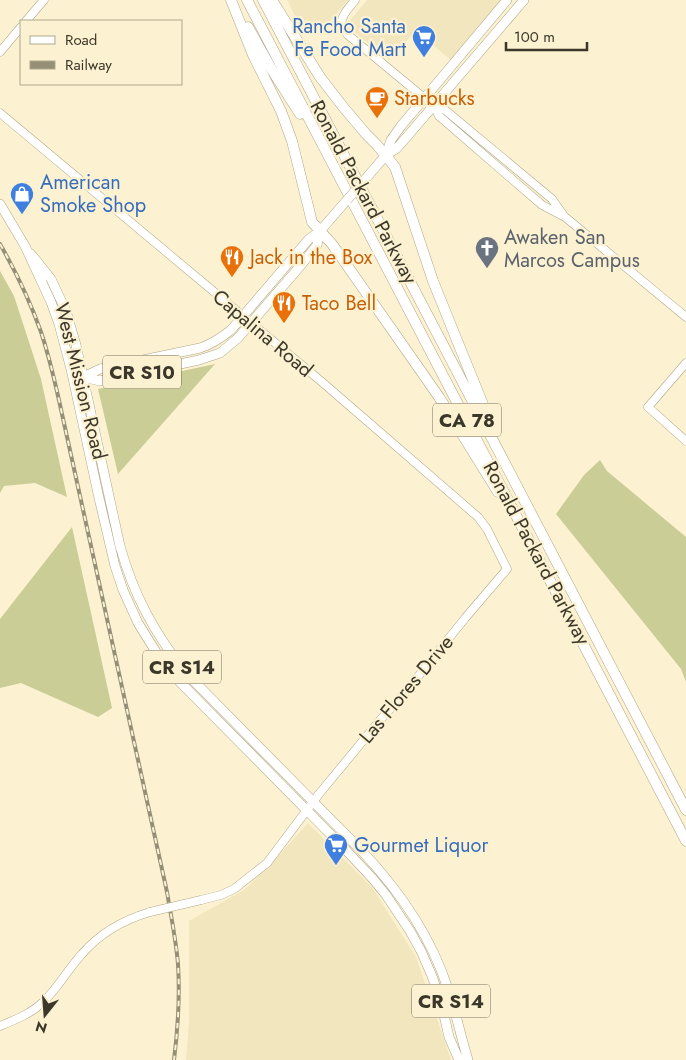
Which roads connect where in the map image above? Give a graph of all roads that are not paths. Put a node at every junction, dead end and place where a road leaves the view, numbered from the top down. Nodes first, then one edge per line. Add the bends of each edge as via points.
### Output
1 (44, 0) edge
2 (232, 0) edge
3 (247, 0) edge
4 (264, 0) edge
5 (272, 0) edge
6 (355, 0) edge
7 (506, 0) edge
8 (524, 0) edge
9 (27, 20) edge
10 (20, 28) edge
11 (0, 52) edge
12 (424, 98) junction
13 (434, 106) junction
14 (0, 113) edge
15 (386, 155) junction
16 (341, 180) junction
17 (0, 204) edge
18 (320, 231) junction
19 (25, 246) junction
20 (243, 316) junction
21 (686, 317) edge
22 (251, 323) junction
23 (686, 363) edge
24 (83, 377) junction
25 (73, 378) junction
26 (488, 431) junction
27 (686, 441) edge
28 (538, 556) junction
29 (507, 569) joint
30 (313, 802) junction
31 (306, 810) junction
32 (686, 810) edge
33 (686, 841) edge
34 (0, 1026) edge
35 (458, 1060) edge
36 (468, 1060) edge

1 - 9 street
2 - 16 highway
2 - 18 highway via 253,55 281,111 292,141 312,222
3 - 16 highway, Ronald Packard Parkway / CA 78
4 - 26 highway, Ronald Packard Parkway / CA 78
5 - 15 highway via 320,77
6 - 12 street via 341,21 344,31
7 - 12 main road, CR S10
8 - 13 main road, CR S10
10 - 11 street
12 - 13 street
12 - 15 main road, CR S10 via 391,140
13 - 15 main road, CR S10 via 396,149
13 - 21 street via 439,116 542,205 565,217
14 - 20 street, Capalina Road
15 - 18 main road, CR S10, bridge
15 - 26 highway via 395,167 433,281 486,412
16 - 28 highway, Ronald Packard Parkway / CA 78
17 - 19 main road, West Mission Road / CR S14
18 - 20 main road, CR S10 via 309,239
18 - 22 main road, CR S10 via 317,245
18 - 28 highway via 439,396
19 - 24 main road, West Mission Road / CR S14 via 57,290 66,311
19 - 25 main road, West Mission Road / CR S14 via 51,302
20 - 22 street, Capalina Road
20 - 24 main road, CR S10 via 221,338 200,348 100,369
22 - 24 main road, CR S10 via 220,353 199,360 100,381
22 - 29 street, Capalina Road via 478,517
23 - 27 street via 648,407
24 - 25 main road, CR S10
24 - 30 main road, West Mission Road / CR S14 via 126,569 146,613 175,659
25 - 31 main road, West Mission Road / CR S14 via 115,566 138,622 177,680
26 - 32 highway, Ronald Packard Parkway / CA 78
28 - 33 highway, Ronald Packard Parkway / CA 78
29 - 30 street, Las Flores Drive
30 - 31 street, Las Flores Drive
30 - 36 main road, CR S14 via 373,863 417,922 448,989
31 - 34 street, Las Flores Drive, bridge via 267,862 234,889 126,920 82,953 43,1002
31 - 35 main road, CR S14 via 373,879 410,931 432,976

